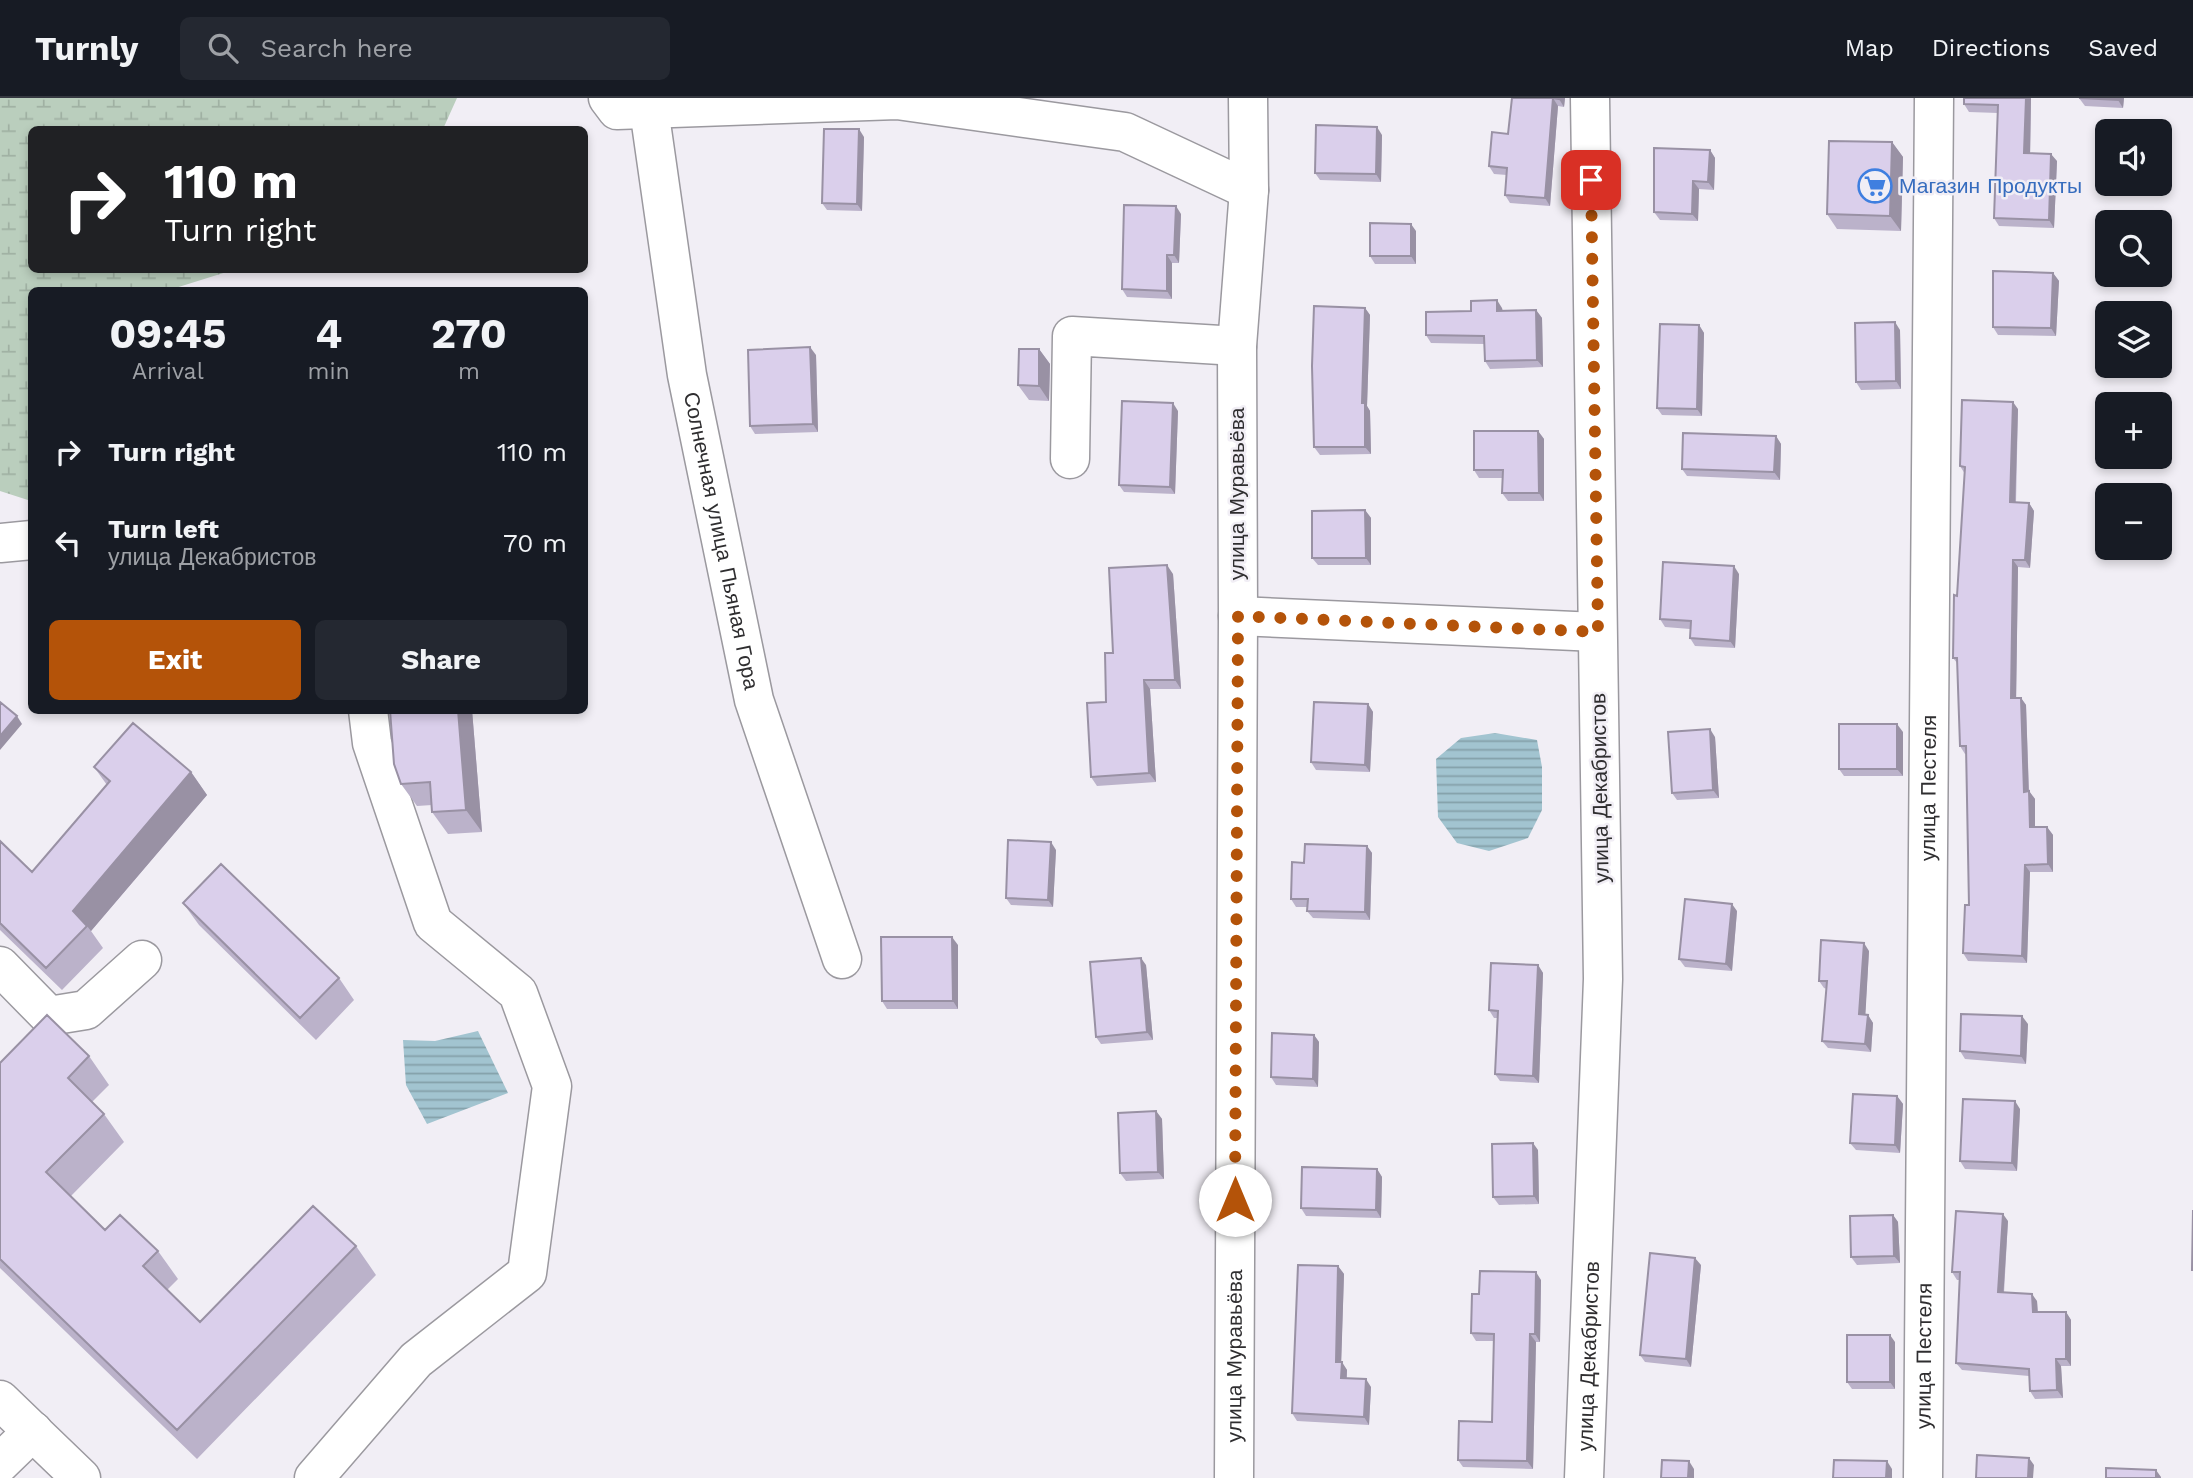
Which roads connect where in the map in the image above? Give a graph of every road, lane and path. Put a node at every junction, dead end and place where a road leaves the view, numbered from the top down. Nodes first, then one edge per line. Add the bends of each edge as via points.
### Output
1 (608, 98) edge
2 (1248, 98) edge
3 (1590, 98) edge
4 (1934, 98) edge
5 (897, 99) edge
6 (649, 109) junction
7 (1249, 190) junction
8 (1237, 345) junction
9 (1070, 459) dead end
10 (28, 540) edge
11 (0, 543) edge
12 (1238, 616) junction
13 (1598, 632) junction
14 (368, 714) edge
15 (842, 959) dead end
16 (142, 960) dead end
17 (0, 966) edge
18 (0, 1400) edge
19 (33, 1431) junction
20 (0, 1463) edge
21 (81, 1478) edge
22 (314, 1478) edge
23 (1234, 1478) edge
24 (1584, 1478) edge
25 (1923, 1478) edge

1 - 6 street via 617,110
2 - 7 street, улица Муравьёва
3 - 13 street, улица Декабристов
4 - 25 street, улица Пестеля
5 - 6 street
5 - 7 street via 1125,132
6 - 15 street, Солнечная улица Пьяная Гора via 687,375 754,700
7 - 8 street, улица Муравьёва
8 - 9 street via 1072,336
8 - 12 street, улица Муравьёва
10 - 11 street
12 - 13 street
12 - 23 street, улица Муравьёва
13 - 24 street, улица Декабристов via 1603,979
14 - 22 street via 372,743 433,923 518,993 552,1086 527,1273 416,1360
16 - 17 street via 86,1010 49,1016
18 - 19 street
19 - 20 street
19 - 21 street

